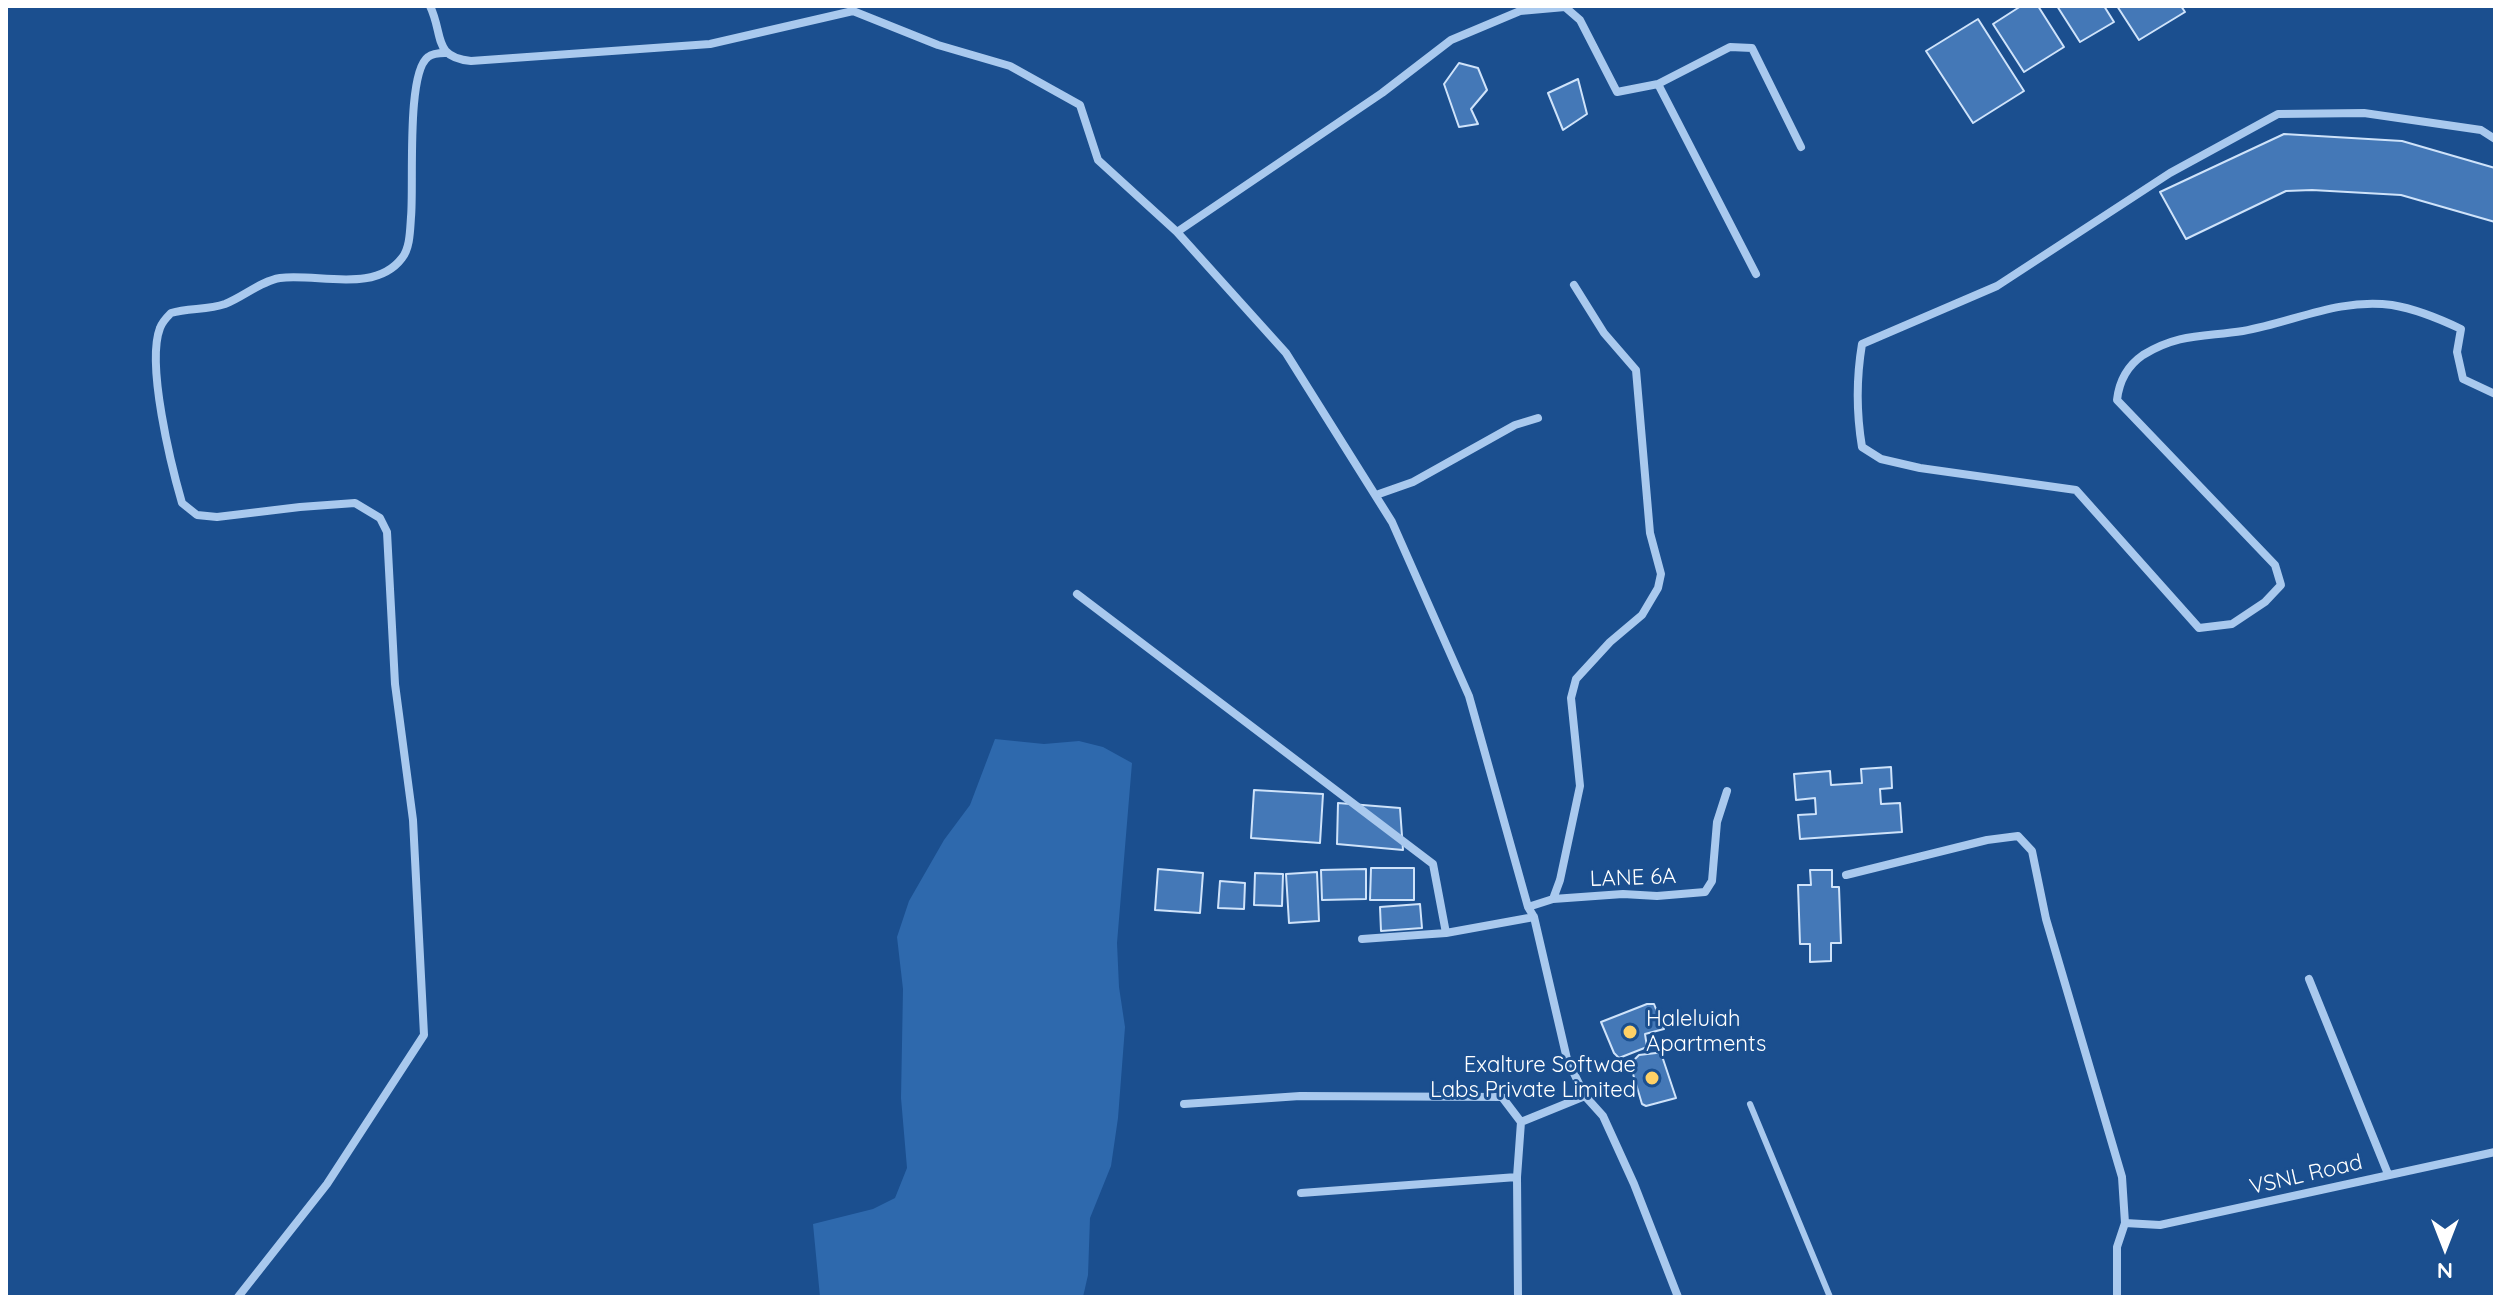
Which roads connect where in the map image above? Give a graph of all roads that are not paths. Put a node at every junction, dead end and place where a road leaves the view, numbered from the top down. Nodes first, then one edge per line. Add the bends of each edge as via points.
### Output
1 (430, 6) edge
2 (445, 53) junction
3 (1658, 84) junction
4 (2495, 139) edge
5 (1801, 147) dead end
6 (1177, 232) junction
7 (1756, 274) dead end
8 (1574, 285) dead end
9 (2495, 394) edge
10 (1538, 418) dead end
11 (1376, 495) junction
12 (1077, 594) dead end
13 (1727, 791) dead end
14 (1846, 875) dead end
15 (1553, 899) junction
16 (1528, 907) junction
17 (1534, 917) junction
18 (1446, 933) junction
19 (1362, 939) dead end
20 (2309, 979) dead end
21 (1585, 1096) junction
22 (1184, 1104) dead end
23 (1750, 1104) dead end
24 (1521, 1122) junction
25 (2495, 1152) edge
26 (2388, 1174) junction
27 (1517, 1177) junction
28 (1301, 1193) dead end
29 (2125, 1223) junction
30 (246, 1293) edge
31 (238, 1297) edge
32 (1518, 1297) edge
33 (1678, 1297) edge
34 (1830, 1297) edge
35 (2117, 1297) edge

1 - 2 street
2 - 6 street via 471,61 710,44 853,11 1010,66 1080,105 1098,160
2 - 30 street via 426,57 418,73 410,239 403,258 387,271 363,279 278,278 221,305 171,313 160,326 156,345 164,425 178,491 188,511 217,517 355,503 380,518 387,532 395,684 413,820 424,1035 327,1184
3 - 5 street via 1730,47 1752,48
3 - 6 street via 1617,92 1580,20 1565,7 1520,11 1451,40
3 - 7 street
4 - 9 street via 2481,130 2364,113 2278,114 2170,173 1997,286 1862,344 1856,409 1862,447 1881,459 2076,490 2199,628 2232,624 2281,585 2275,565 2117,400 2120,380 2140,357 2175,339 2245,330 2329,307 2390,305 2461,329 2457,352 2463,379
6 - 11 street via 1286,353
8 - 15 street via 1604,333 1636,370 1650,533 1661,574 1642,615 1576,679 1571,698 1580,786
10 - 11 street via 1515,425 1413,482
11 - 16 street via 1469,696
12 - 18 street via 1433,864
13 - 15 street, LANE 6A via 1717,822 1712,881 1705,892
14 - 29 street via 2018,836 2032,851 2046,919 2122,1177
15 - 16 street
16 - 17 street
17 - 18 street
17 - 21 street via 1567,1059
18 - 19 street
20 - 26 street
21 - 24 street
21 - 33 street via 1603,1116
22 - 24 street via 1300,1096 1502,1097
23 - 34 lane
24 - 27 street
25 - 26 street, VSNL Road
26 - 29 street, VSNL Road via 2160,1225
27 - 28 street
27 - 32 street
29 - 35 street via 2117,1247
30 - 31 street

